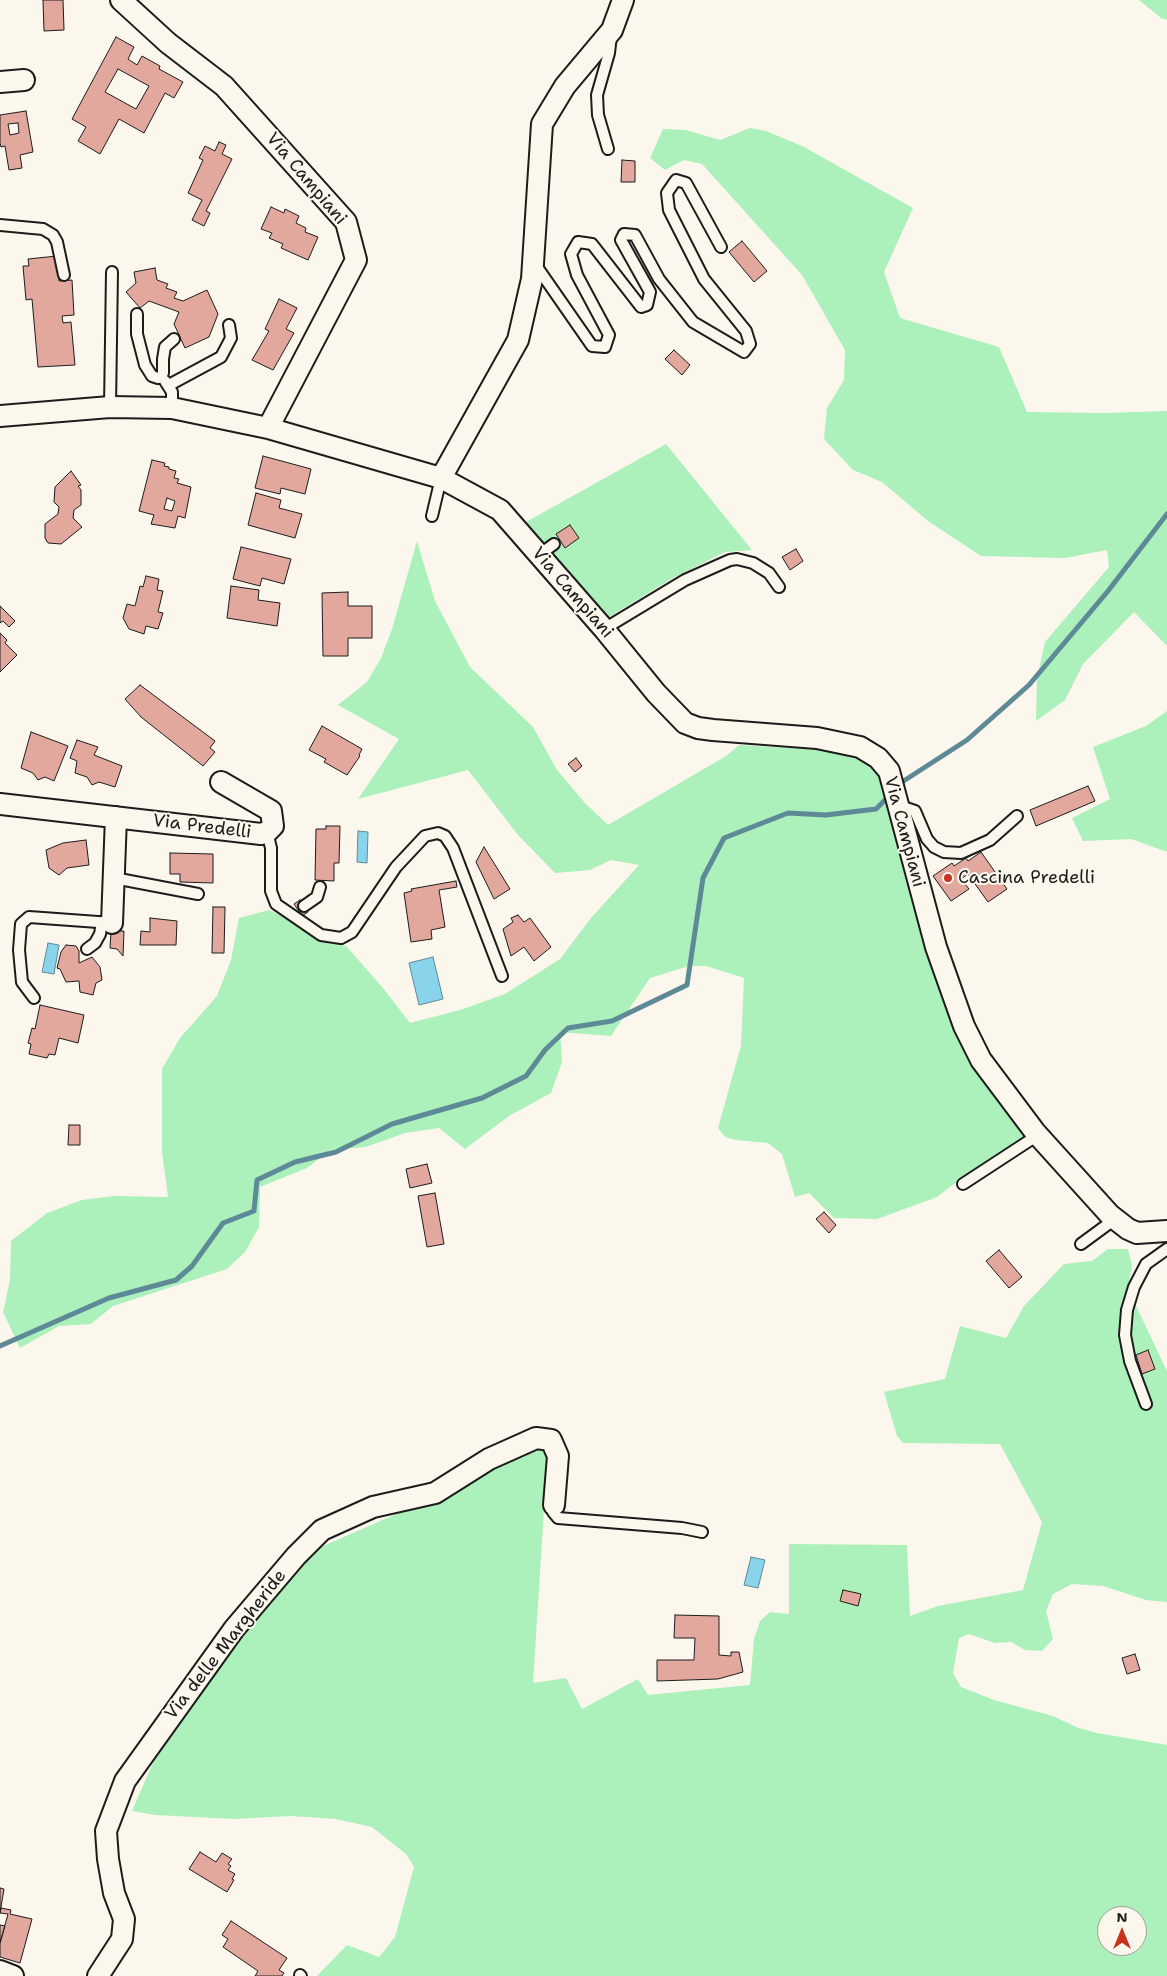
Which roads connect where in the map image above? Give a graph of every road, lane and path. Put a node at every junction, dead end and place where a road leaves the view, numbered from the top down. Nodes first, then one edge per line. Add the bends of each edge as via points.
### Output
1 (121, 0) edge
2 (623, 0) edge
3 (612, 30) junction
4 (24, 80) dead end
5 (0, 82) edge
6 (608, 149) dead end
7 (0, 225) edge
8 (721, 247) dead end
9 (533, 261) junction
10 (112, 272) dead end
11 (64, 275) dead end
12 (137, 314) dead end
13 (229, 325) dead end
14 (174, 339) dead end
15 (164, 379) junction
16 (110, 407) junction
17 (172, 408) junction
18 (0, 416) edge
19 (268, 428) junction
20 (441, 478) junction
21 (432, 516) dead end
22 (779, 587) dead end
23 (604, 629) junction
24 (221, 782) dead end
25 (0, 804) edge
26 (900, 806) junction
27 (1017, 816) dead end
28 (116, 817) junction
29 (267, 832) junction
30 (114, 878) junction
31 (320, 887) dead end
32 (198, 894) dead end
33 (297, 910) junction
34 (107, 922) junction
35 (88, 949) dead end
36 (502, 976) dead end
37 (34, 998) dead end
38 (1038, 1135) junction
39 (962, 1184) dead end
40 (1115, 1219) junction
41 (1167, 1231) edge
42 (1081, 1244) dead end
43 (1167, 1249) edge
44 (1146, 1404) dead end
45 (554, 1505) joint
46 (702, 1532) dead end
47 (0, 1971) edge
48 (13, 1976) edge
49 (98, 1976) edge

1 - 19 street, Via Campiani via 168,43 224,86 346,222 356,260
2 - 3 street
3 - 6 lane via 609,54 596,95
3 - 9 street via 565,86 542,124
4 - 5 street
7 - 11 lane via 43,229 54,235
8 - 9 lane via 686,183 676,180 667,193 669,210 704,279 746,330 750,344 744,352 693,322 659,279 635,235 624,234 621,240 650,292 647,305 641,307 592,244 578,242 570,254 577,275 609,335 605,347 592,346
9 - 20 street via 518,340
10 - 16 lane
12 - 15 lane via 137,334 144,365 152,376
13 - 15 lane via 231,338 221,357
14 - 15 lane via 166,347 163,359
15 - 17 lane
16 - 17 street, Via Campiani
16 - 18 street, Via Campiani
17 - 19 street, Via Campiani
19 - 20 street, Via Campiani
20 - 21 lane
20 - 23 street, Via Campiani via 500,510 547,550
22 - 23 lane via 769,573 753,563 730,560 686,580
23 - 26 street, Via Campiani via 685,723 698,728 817,738 860,747 878,758 889,771
24 - 29 street, Via Predelli via 271,811 273,826
25 - 28 street, Via Predelli
26 - 27 lane via 915,811 927,839 944,852 961,853 990,840
26 - 38 street, Via Campiani via 936,947 964,1026 981,1060
28 - 29 street, Via Predelli via 261,834
28 - 30 street
29 - 33 lane via 271,848 271,891 276,904
30 - 32 lane
30 - 34 street
31 - 33 lane via 317,897
33 - 36 lane via 321,935 341,938 352,932 396,867 425,836 438,833 445,836 453,848
34 - 35 lane
34 - 37 lane via 29,917 21,924 22,982
38 - 39 lane
38 - 40 street, Via Campiani
40 - 41 street, Via Campiani via 1137,1233
40 - 42 lane
43 - 44 lane via 1146,1264 1127,1310 1125,1335 1130,1361
45 - 46 lane via 553,1512 558,1518
45 - 49 street, Via delle Margheride via 558,1456 551,1440 536,1438 489,1459 435,1493 373,1507 322,1530 296,1556 234,1629 125,1781 106,1831 114,1893 124,1919 122,1938
47 - 48 street

